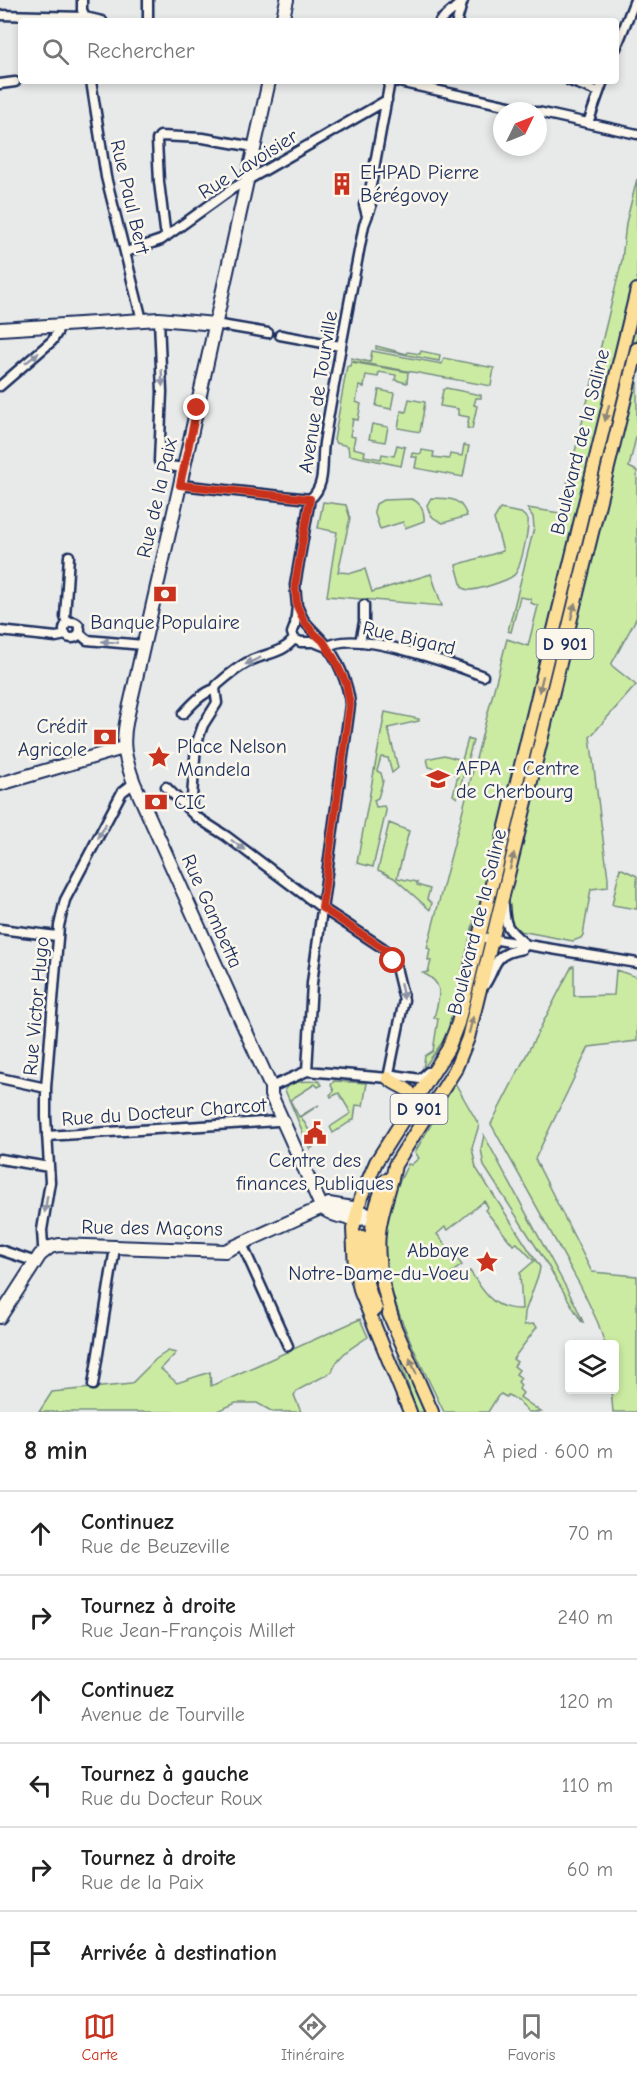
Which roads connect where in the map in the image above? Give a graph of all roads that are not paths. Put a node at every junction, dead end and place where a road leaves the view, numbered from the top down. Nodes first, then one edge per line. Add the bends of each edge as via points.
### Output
1 (82, 0) edge
2 (148, 0) edge
3 (286, 0) edge
4 (463, 0) edge
5 (632, 1) edge
6 (0, 15) edge
7 (64, 18) edge
8 (86, 18) edge
9 (148, 18) edge
10 (283, 18) edge
11 (443, 18) edge
12 (458, 18) edge
13 (619, 39) edge
14 (15, 82) dead end
15 (0, 84) edge
16 (91, 84) edge
17 (268, 84) edge
18 (391, 84) edge
19 (406, 84) edge
20 (578, 84) edge
21 (602, 84) edge
22 (599, 92) junction
23 (387, 100) junction
24 (493, 103) edge
25 (547, 114) edge
26 (588, 123) junction
27 (637, 134) edge
28 (254, 147) junction
29 (247, 181) junction
30 (167, 236) junction
31 (126, 252) junction
32 (637, 290) edge
33 (159, 319) junction
34 (142, 320) junction
35 (215, 324) junction
36 (58, 325) junction
37 (0, 329) edge
38 (268, 333) dead end
39 (280, 335) dead end
40 (340, 346) junction
41 (637, 349) edge
42 (0, 386) edge
43 (184, 468) junction
44 (180, 485) junction
45 (310, 499) junction
46 (69, 556) dead end
47 (364, 604) dead end
48 (297, 606) junction
49 (67, 623) junction
50 (305, 623) junction
51 (295, 625) junction
52 (0, 631) edge
53 (312, 631) junction
54 (79, 633) junction
55 (66, 635) junction
56 (294, 639) junction
57 (304, 642) junction
58 (360, 642) junction
59 (143, 645) junction
60 (327, 647) junction
61 (483, 676) dead end
62 (215, 689) junction
63 (183, 714) dead end
64 (123, 748) junction
65 (134, 783) junction
66 (0, 784) edge
67 (166, 787) dead end
68 (191, 810) junction
69 (504, 894) junction
70 (322, 908) junction
71 (0, 929) edge
72 (57, 936) junction
73 (479, 937) junction
74 (493, 938) junction
75 (526, 944) junction
76 (637, 963) edge
77 (480, 992) junction
78 (458, 1023) junction
79 (448, 1049) junction
80 (307, 1071) junction
81 (0, 1078) edge
82 (388, 1078) junction
83 (271, 1087) junction
84 (46, 1088) junction
85 (410, 1108) junction
86 (282, 1119) junction
87 (402, 1129) junction
88 (47, 1136) junction
89 (0, 1159) edge
90 (395, 1165) junction
91 (49, 1167) junction
92 (371, 1193) tunnel mouth
93 (325, 1206) junction
94 (357, 1215) junction
95 (373, 1218) junction
96 (362, 1238) tunnel mouth
97 (242, 1244) junction
98 (115, 1248) junction
99 (0, 1250) edge
100 (46, 1250) junction
101 (36, 1262) junction
102 (0, 1317) edge
103 (393, 1321) junction
104 (288, 1346) dead end
105 (93, 1386) dead end
106 (411, 1412) edge
107 (432, 1412) edge

1 - 8 street
2 - 9 street
3 - 10 main road
4 - 11 street
4 - 12 street
5 - 13 street
6 - 7 street
14 - 15 street
16 - 31 street, Rue Paul Bert via 106,177
17 - 28 main road, Rue de la Paix
18 - 23 street, Avenue de Tourville
19 - 24 street
20 - 22 street
21 - 22 street
22 - 26 street
23 - 29 street, Rue Lavoisier
23 - 40 street, Avenue de Tourville
25 - 26 street
26 - 27 street
28 - 29 main road, Rue de la Paix
28 - 30 street via 203,138 160,136 159,182
29 - 30 street, Rue Lavoisier
29 - 35 main road, Rue de la Paix
30 - 31 street, Rue Lavoisier
31 - 34 street, Rue Paul Bert
32 -> 73 main road, Boulevard de la Saline / D 901
33 - 34 main road
33 - 35 main road
33 -> 43 street via 159,461 162,465
34 - 36 main road
35 - 38 street
35 - 43 main road, Rue de la Paix
36 - 37 main road
42 -> 36 street via 52,341
39 - 40 street
40 - 45 street, Avenue de Tourville via 323,472 318,490
69 -> 41 main road, Boulevard de la Saline / D 901
43 - 44 main road, Rue de la Paix
44 - 45 street
44 - 59 main road, Rue de la Paix
45 - 48 street, Avenue de Tourville via 295,585
46 - 49 street
47 - 58 street
48 - 50 street, Avenue de Tourville
48 - 51 street, Avenue de Tourville
49 - 54 street via 77,623
49 - 55 street
50 - 51 street
50 - 53 street
51 - 56 street
52 - 55 street
53 - 57 street
53 - 60 street
54 - 55 street via 73,638
59 -> 54 street via 87,640
56 - 57 street
56 -> 62 street via 284,649 240,667
57 - 60 street
58 - 60 street, Rue Bigard via 340,641
58 - 61 street, Rue Bigard via 426,656
59 - 64 main road, Rue de la Paix
60 - 70 street via 346,683 350,705
62 - 63 street
62 - 68 street via 217,703 196,745
64 - 65 main road, Rue Gambetta
64 - 66 main road
65 -> 72 street, Rue Victor Hugo via 122,792 65,900
65 - 83 main road, Rue Gambetta
67 - 68 street
68 -> 70 street
69 - 74 main road, Boulevard de la Saline / D 901
69 - 75 street via 509,931
70 - 80 street via 312,983
70 -> 82 street via 383,948 394,963 404,1002
71 - 72 street
72 - 84 street, Rue Victor Hugo
73 - 74 street
73 - 78 main road, Boulevard de la Saline / D 901
74 - 75 street
74 - 77 main road, Boulevard de la Saline / D 901
75 - 76 street
75 - 77 street via 498,958
90 -> 77 main road, Boulevard de la Saline / D 901 via 459,1063
78 - 79 main road, Boulevard de la Saline / D 901
78 - 87 main road, Boulevard de la Saline / D 901 via 448,1064
79 - 82 street via 424,1078
79 - 85 main road, Boulevard de la Saline / D 901
80 - 82 street
80 - 83 street
81 - 84 street
82 - 85 main road via 408,1089
83 - 86 main road
83 - 93 main road via 278,1092
84 - 88 street, Rue Victor Hugo
85 - 87 main road, Boulevard de la Saline / D 901
86 - 88 street, Rue du Docteur Charcot
86 - 93 main road
87 - 92 main road, Boulevard de la Saline / D 901
87 - 94 main road, Boulevard de la Saline / D 901 via 369,1175
88 - 91 street, Rue Victor Hugo
89 - 91 street
90 - 95 main road, D 901
90 - 103 main road, Boulevard de la Saline / D 901 via 379,1232 382,1283
91 -> 100 street, Rue Victor Hugo via 42,1230
93 - 94 main road
93 - 97 main road, Rue des Maçons
94 - 95 main road
94 - 106 main road, D 901 via 352,1239 361,1293
95 - 103 main road, D 901 via 373,1274
96 - 106 main road, D 901 via 365,1277 393,1349
97 - 98 main road, Rue des Maçons via 215,1252
97 - 104 street
98 - 100 main road, Rue des Maçons via 59,1245
98 - 105 street
99 - 101 street
100 - 101 main road
101 - 102 main road
107 -> 103 main road, D 901

